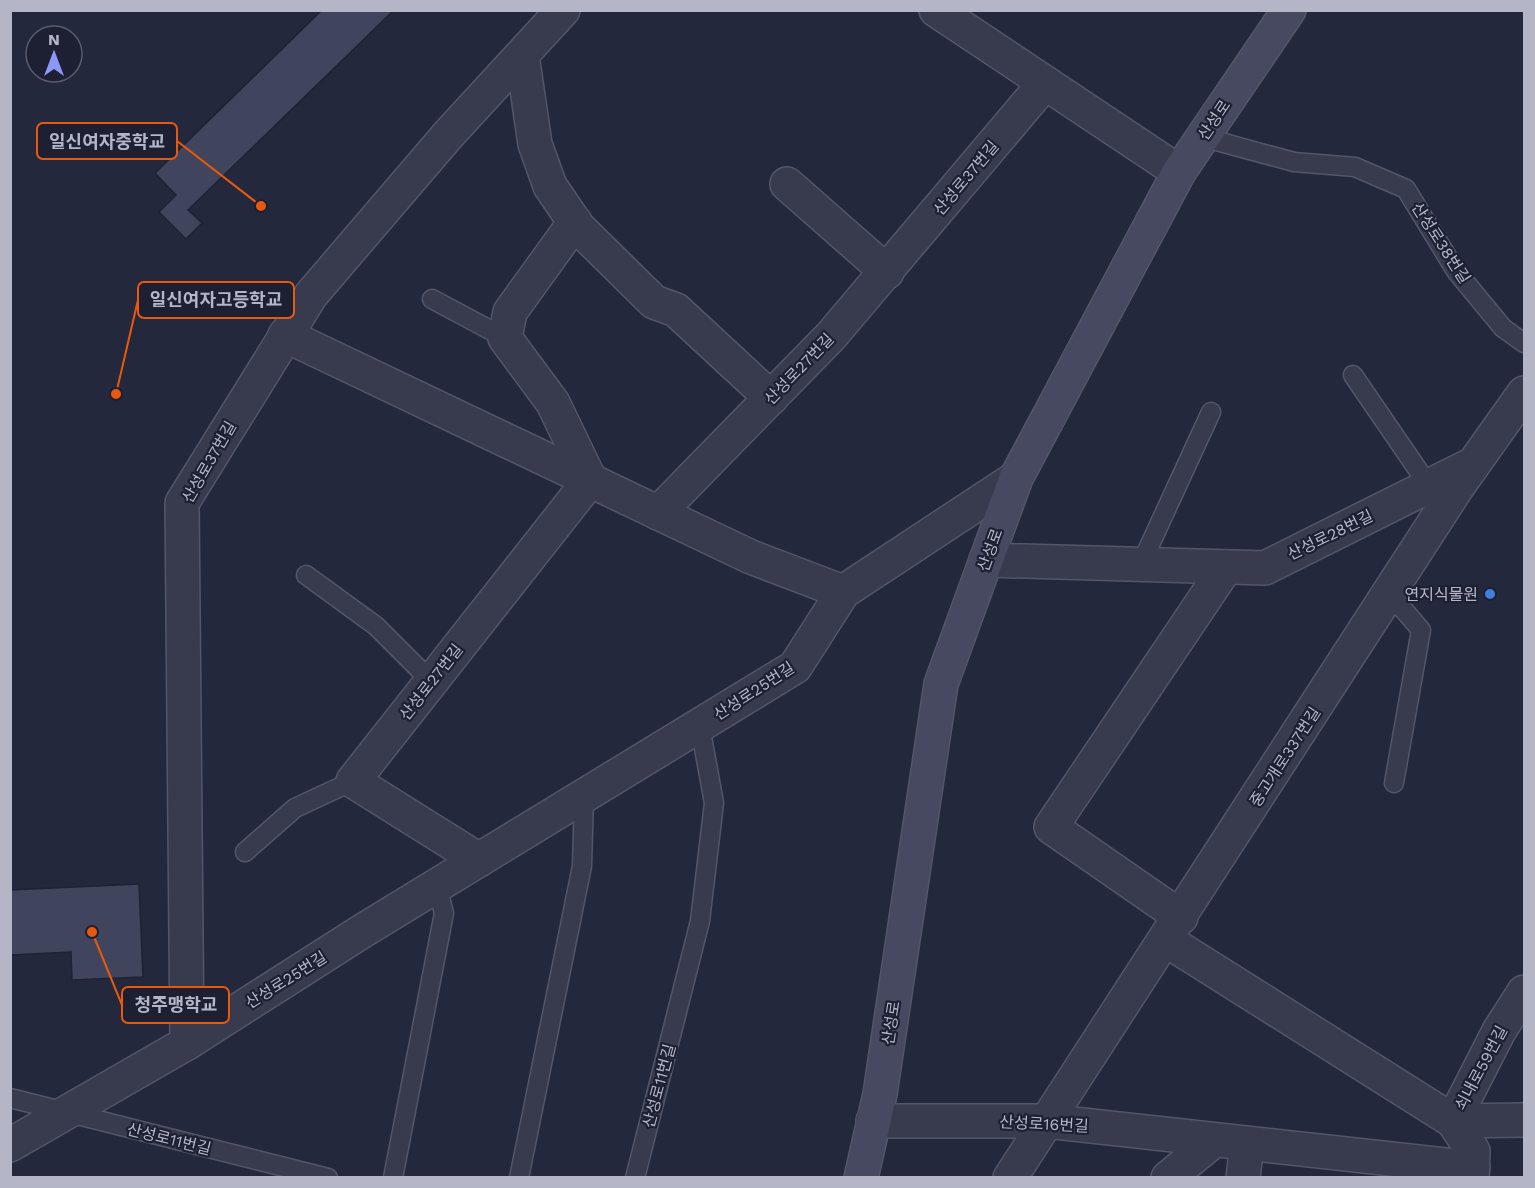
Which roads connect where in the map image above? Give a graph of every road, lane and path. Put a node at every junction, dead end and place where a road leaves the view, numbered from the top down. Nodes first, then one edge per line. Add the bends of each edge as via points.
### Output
1 (563, 10) edge
2 (936, 10) edge
3 (1289, 10) edge
4 (522, 55) junction
5 (1045, 83) junction
6 (1203, 137) junction
7 (1179, 172) junction
8 (787, 184) dead end
9 (575, 222) junction
10 (887, 272) junction
11 (432, 299) dead end
12 (285, 335) junction
13 (505, 338) junction
14 (1524, 343) edge
15 (1353, 375) dead end
16 (1524, 393) edge
17 (771, 398) junction
18 (1211, 412) dead end
19 (1475, 463) junction
20 (1016, 478) junction
21 (590, 480) junction
22 (1429, 486) junction
23 (658, 513) junction
24 (986, 560) junction
25 (1141, 564) junction
26 (1226, 567) junction
27 (306, 574) dead end
28 (843, 592) junction
29 (1388, 596) junction
30 (431, 681) junction
31 (700, 726) junction
32 (353, 781) junction
33 (1394, 783) dead end
34 (584, 796) junction
35 (245, 852) dead end
36 (479, 860) junction
37 (437, 886) junction
38 (1174, 928) junction
39 (1524, 992) edge
40 (682, 994) joint
41 (187, 1043) junction
42 (10, 1098) edge
43 (67, 1113) junction
44 (1453, 1120) junction
45 (1524, 1120) edge
46 (873, 1121) junction
47 (1046, 1121) junction
48 (1213, 1141) junction
49 (1247, 1144) junction
50 (10, 1145) edge
51 (858, 1169) edge
52 (1391, 1169) edge
53 (1472, 1173) edge
54 (328, 1178) edge
55 (393, 1178) edge
56 (519, 1178) edge
57 (635, 1178) edge
58 (1010, 1178) edge
59 (1168, 1178) edge
60 (1243, 1178) edge

1 - 4 street, 산성로37번길
2 - 5 street
3 - 6 street, 산성로
4 - 9 street via 535,144 550,186
4 - 12 street, 산성로37번길 via 311,295
5 - 7 street
5 - 10 street, 산성로37번길
6 - 7 street, 산성로
6 - 14 lane, 산성로38번길 via 1294,162 1355,167 1406,189 1456,271 1503,328
7 - 20 street, 산성로
8 - 10 street
9 - 13 street via 510,312
9 - 17 street via 654,302 676,310
10 - 17 street, 산성로27번길
11 - 13 lane
12 - 21 street
12 - 41 street, 산성로37번길 via 182,503
13 - 21 street via 552,403
15 - 22 lane
16 - 19 street, 중고개로337번길
17 - 23 street, 산성로27번길
18 - 25 lane
19 - 22 street, 산성로28번길
19 - 29 street, 중고개로337번길
20 - 24 street, 산성로
20 - 28 street
21 - 23 street
21 - 30 street, 산성로27번길
22 - 26 street, 산성로28번길 via 1265,568
23 - 28 street via 751,557
24 - 25 street, 산성로28번길
24 - 46 street, 산성로 via 942,684
25 - 26 street, 산성로28번길
26 - 38 street via 1051,827
27 - 30 lane via 376,626
28 - 31 street, 산성로25번길 via 795,667
29 - 33 lane via 1421,630
29 - 38 street, 중고개로337번길
30 - 32 street, 산성로27번길
31 - 34 street, 산성로25번길
31 - 40 lane, 산성로25번길 via 714,803 700,921
32 - 35 lane, 산성로27번길 via 295,808
32 - 36 street
34 - 36 street, 산성로25번길
34 - 56 lane via 582,866
36 - 37 street, 산성로25번길
37 - 41 street, 산성로25번길
37 - 55 lane via 444,913
38 - 44 street
38 - 47 street, 중고개로337번길
39 - 44 street, 쇠내로59번길
40 - 57 lane, 산성로11번길
41 - 43 street, 산성로25번길
42 - 43 lane, 산성로11번길
43 - 50 street, 산성로25번길
43 - 54 lane, 산성로11번길
44 - 45 street
44 - 53 street, 쇠내로59번길 via 1473,1152
46 - 47 street, 산성로16번길
46 - 51 street, 산성로
47 - 48 street, 산성로16번길
47 - 58 street, 중고개로337번길
48 - 49 street, 산성로16번길
48 - 59 street
49 - 52 street, 산성로16번길
49 - 60 street
52 - 53 street, 산성로16번길

